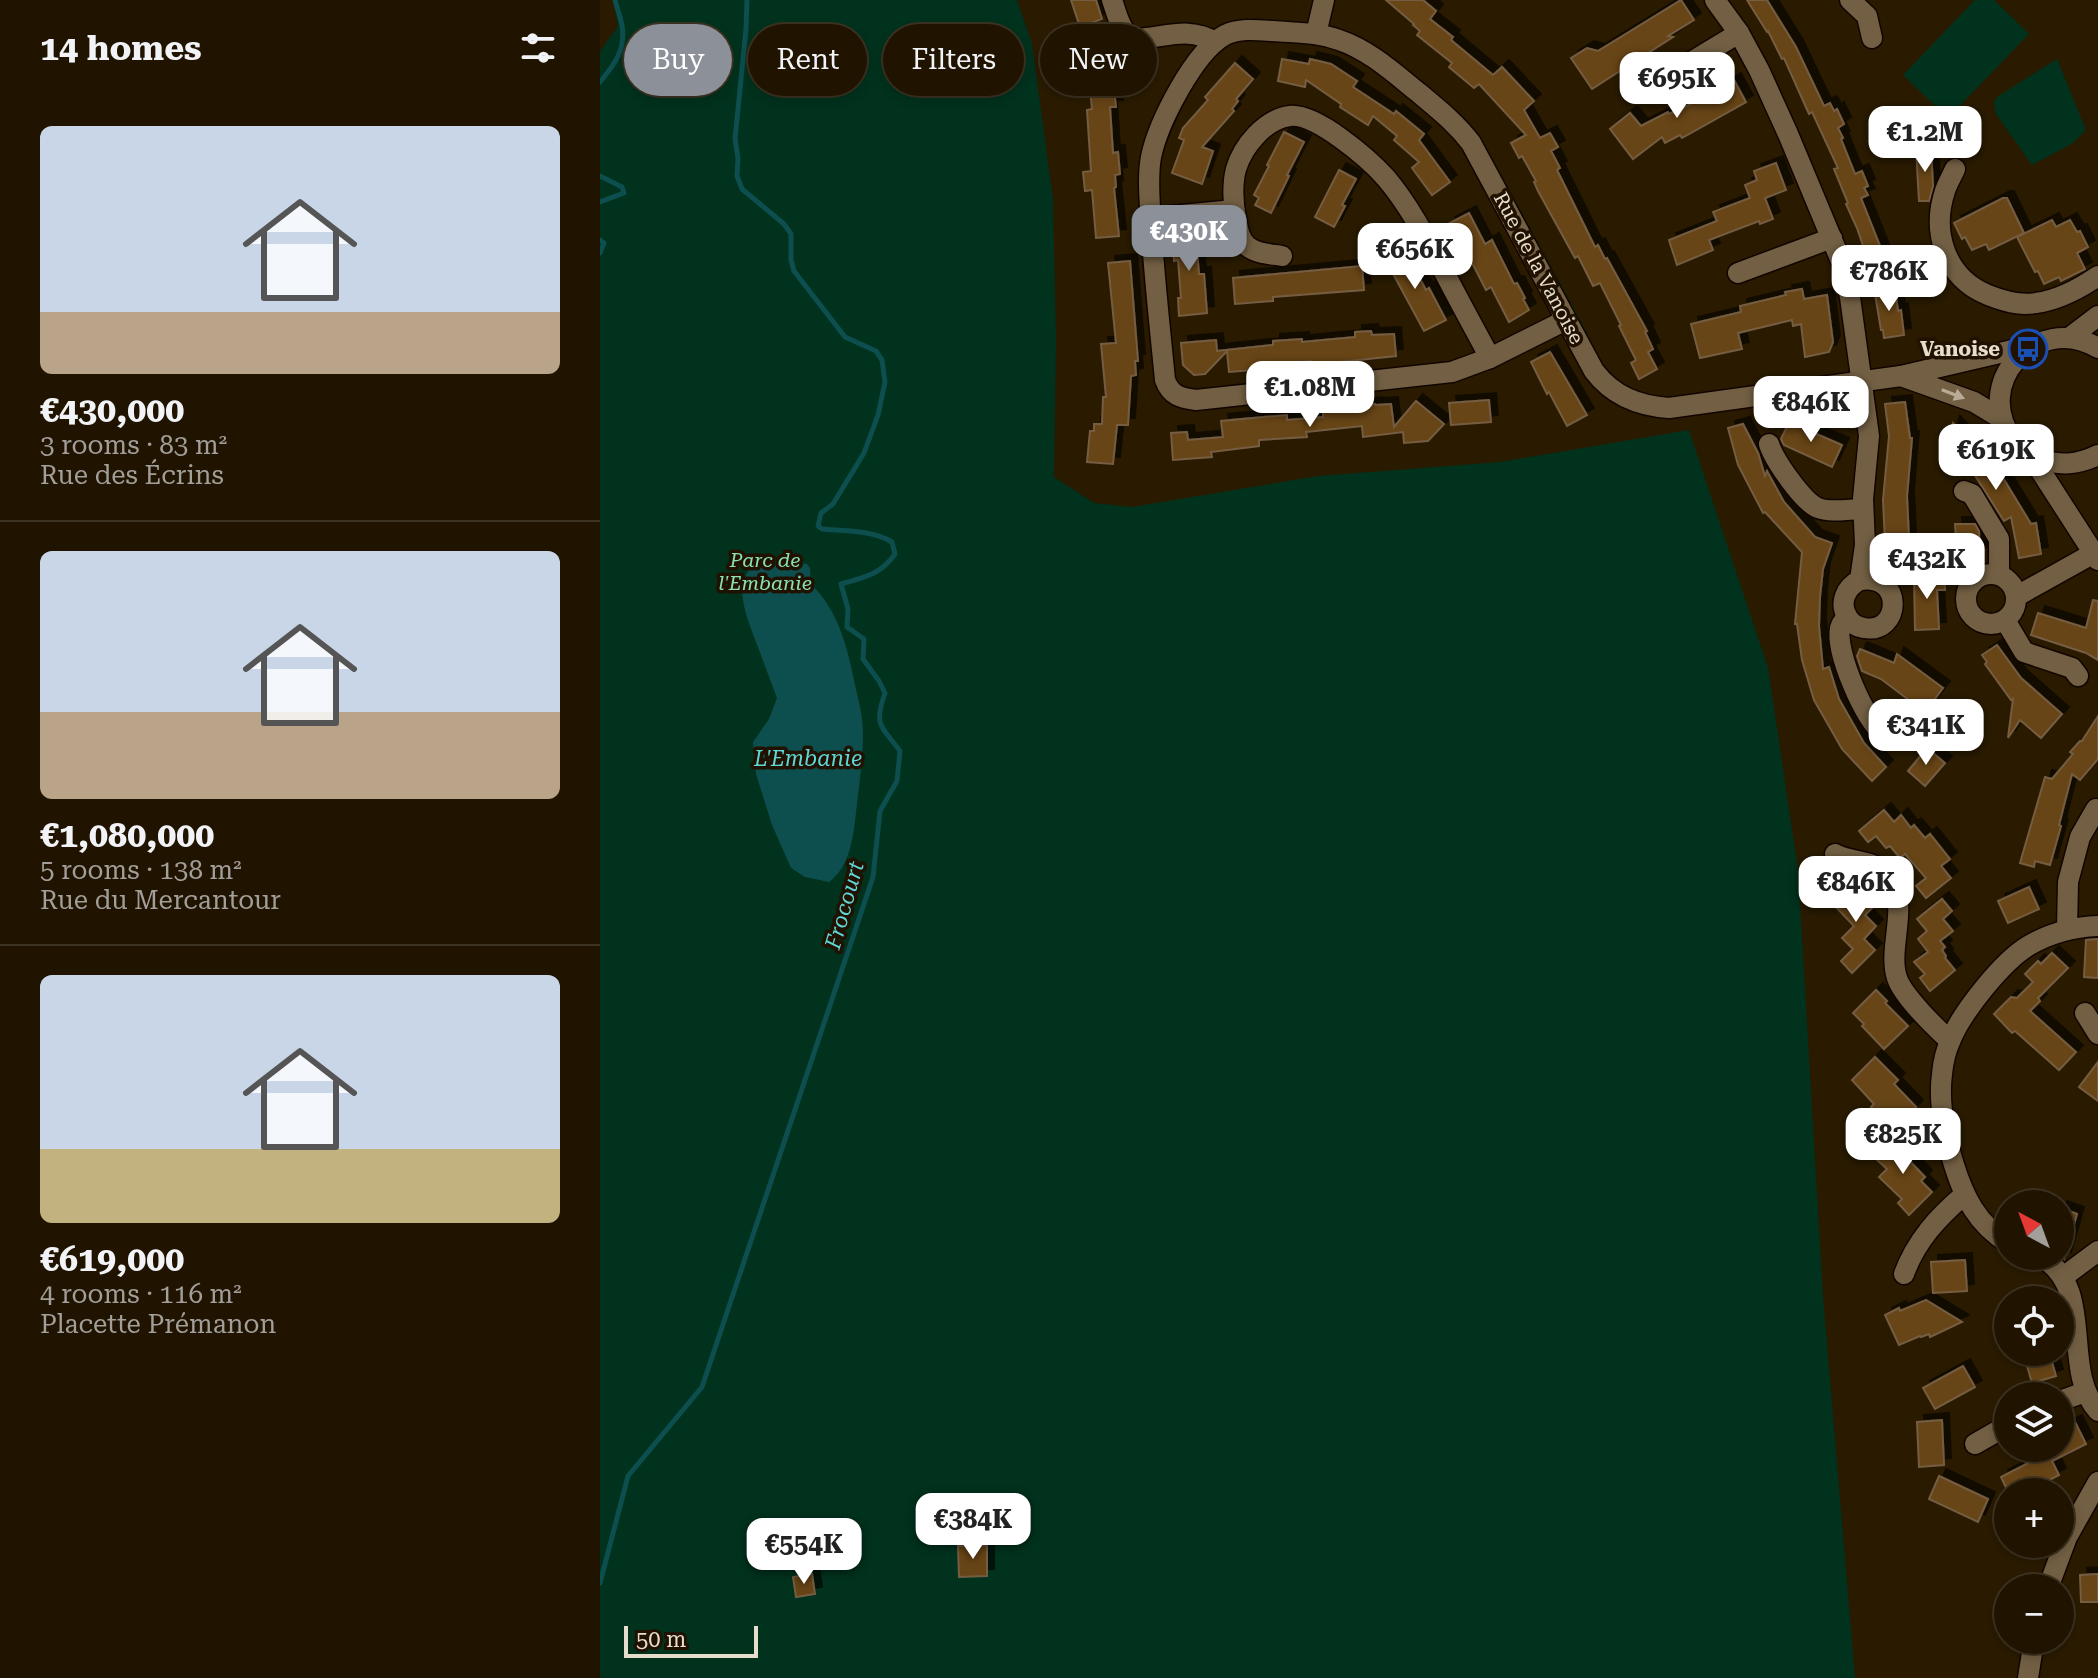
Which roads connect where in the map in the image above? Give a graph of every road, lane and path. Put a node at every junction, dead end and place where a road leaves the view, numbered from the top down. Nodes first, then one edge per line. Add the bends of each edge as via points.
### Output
1 (1112, 0) edge
2 (1324, 0) edge
3 (1715, 0) edge
4 (1850, 0) edge
5 (1739, 33) junction
6 (1316, 34) junction
7 (1872, 38) dead end
8 (1215, 42) junction
9 (1653, 85) dead end
10 (1955, 169) dead end
11 (1234, 210) junction
12 (1151, 218) junction
13 (1832, 238) junction
14 (1282, 256) dead end
15 (1738, 273) dead end
16 (2098, 276) edge
17 (2098, 316) edge
18 (1566, 320) junction
19 (2069, 338) junction
20 (2034, 345) junction
21 (2098, 348) edge
22 (1490, 358) junction
23 (1901, 376) junction
24 (1862, 380) junction
25 (2002, 419) junction
26 (1769, 444) dead end
27 (2098, 455) edge
28 (2031, 456) junction
29 (1964, 491) dead end
30 (1863, 509) junction
31 (2096, 556) edge
32 (1999, 574) junction
33 (1860, 580) junction
34 (2017, 596) junction
35 (1847, 617) junction
36 (2005, 620) junction
37 (2078, 676) dead end
38 (1899, 733) dead end
39 (2096, 809) edge
40 (1835, 854) dead end
41 (2098, 926) edge
42 (2067, 930) junction
43 (2085, 1013) dead end
44 (2098, 1034) edge
45 (1950, 1041) junction
46 (1964, 1195) junction
47 (1994, 1232) edge
48 (2098, 1251) edge
49 (2057, 1270) edge
50 (1904, 1274) dead end
51 (2063, 1277) junction
52 (2085, 1392) junction
53 (2074, 1396) edge
54 (2098, 1411) edge
55 (1994, 1433) edge
56 (1975, 1444) dead end
57 (2098, 1482) edge
58 (2053, 1574) edge
59 (2032, 1654) edge
60 (2028, 1678) edge

1 - 8 street via 1122,28 1133,39 1193,33
2 - 6 street
3 - 5 street
4 - 7 street via 1867,16
5 - 9 street
5 - 13 street
6 - 8 street, Rue de la Vanoise via 1237,30
6 - 18 street, Rue de la Vanoise via 1354,46 1376,60 1455,124 1483,164
8 - 12 street via 1195,65 1157,136 1149,167
10 - 16 street via 1945,191 1940,231 1946,256 1970,286 2015,304 2033,304
11 - 12 street
11 - 14 street via 1246,244 1255,252
11 - 22 street via 1236,169 1259,132 1274,120 1293,115 1330,130 1400,196
12 - 22 street via 1165,380 1182,398 1452,372
13 - 15 street
13 - 24 street via 1850,297
17 - 19 street
18 - 22 street
18 - 24 street, Rue de la Vanoise via 1600,379 1646,406 1669,408
19 - 20 street, Rue de la Vanoise
19 - 21 street
20 - 23 street, Rue de la Vanoise
20 - 25 street via 2013,363 2004,380
23 - 24 street, Rue de la Vanoise
23 -> 25 street, Rue de la Vanoise via 1974,402
24 - 30 street via 1869,436
25 - 28 street via 2013,440
26 - 30 street via 1815,508
27 - 28 street via 2062,465
28 - 31 street
29 - 32 street via 1972,494 1999,539
30 - 33 street
31 - 34 street
32 - 34 street
32 - 36 street via 1975,579 1966,602 1980,622
33 - 35 street via 1845,596
33 - 35 street via 1881,583 1891,594 1893,608 1886,621 1873,628 1858,627
34 - 36 street
35 - 38 street via 1840,635 1846,671 1876,727 1884,734
36 - 37 street via 2024,652 2072,668
39 - 42 street via 2080,837 2068,882
40 - 45 street via 1872,864 1890,878 1898,902 1898,981
41 - 42 street
42 - 45 street via 2016,954 1968,1010
43 - 44 street
45 - 46 street via 1941,1076 1942,1111
46 - 47 street
46 - 50 street via 1928,1230
48 - 51 street
49 - 51 street
51 - 52 street via 2073,1306
52 - 53 street
52 - 54 street
55 - 56 street
57 - 58 street
59 - 60 street

